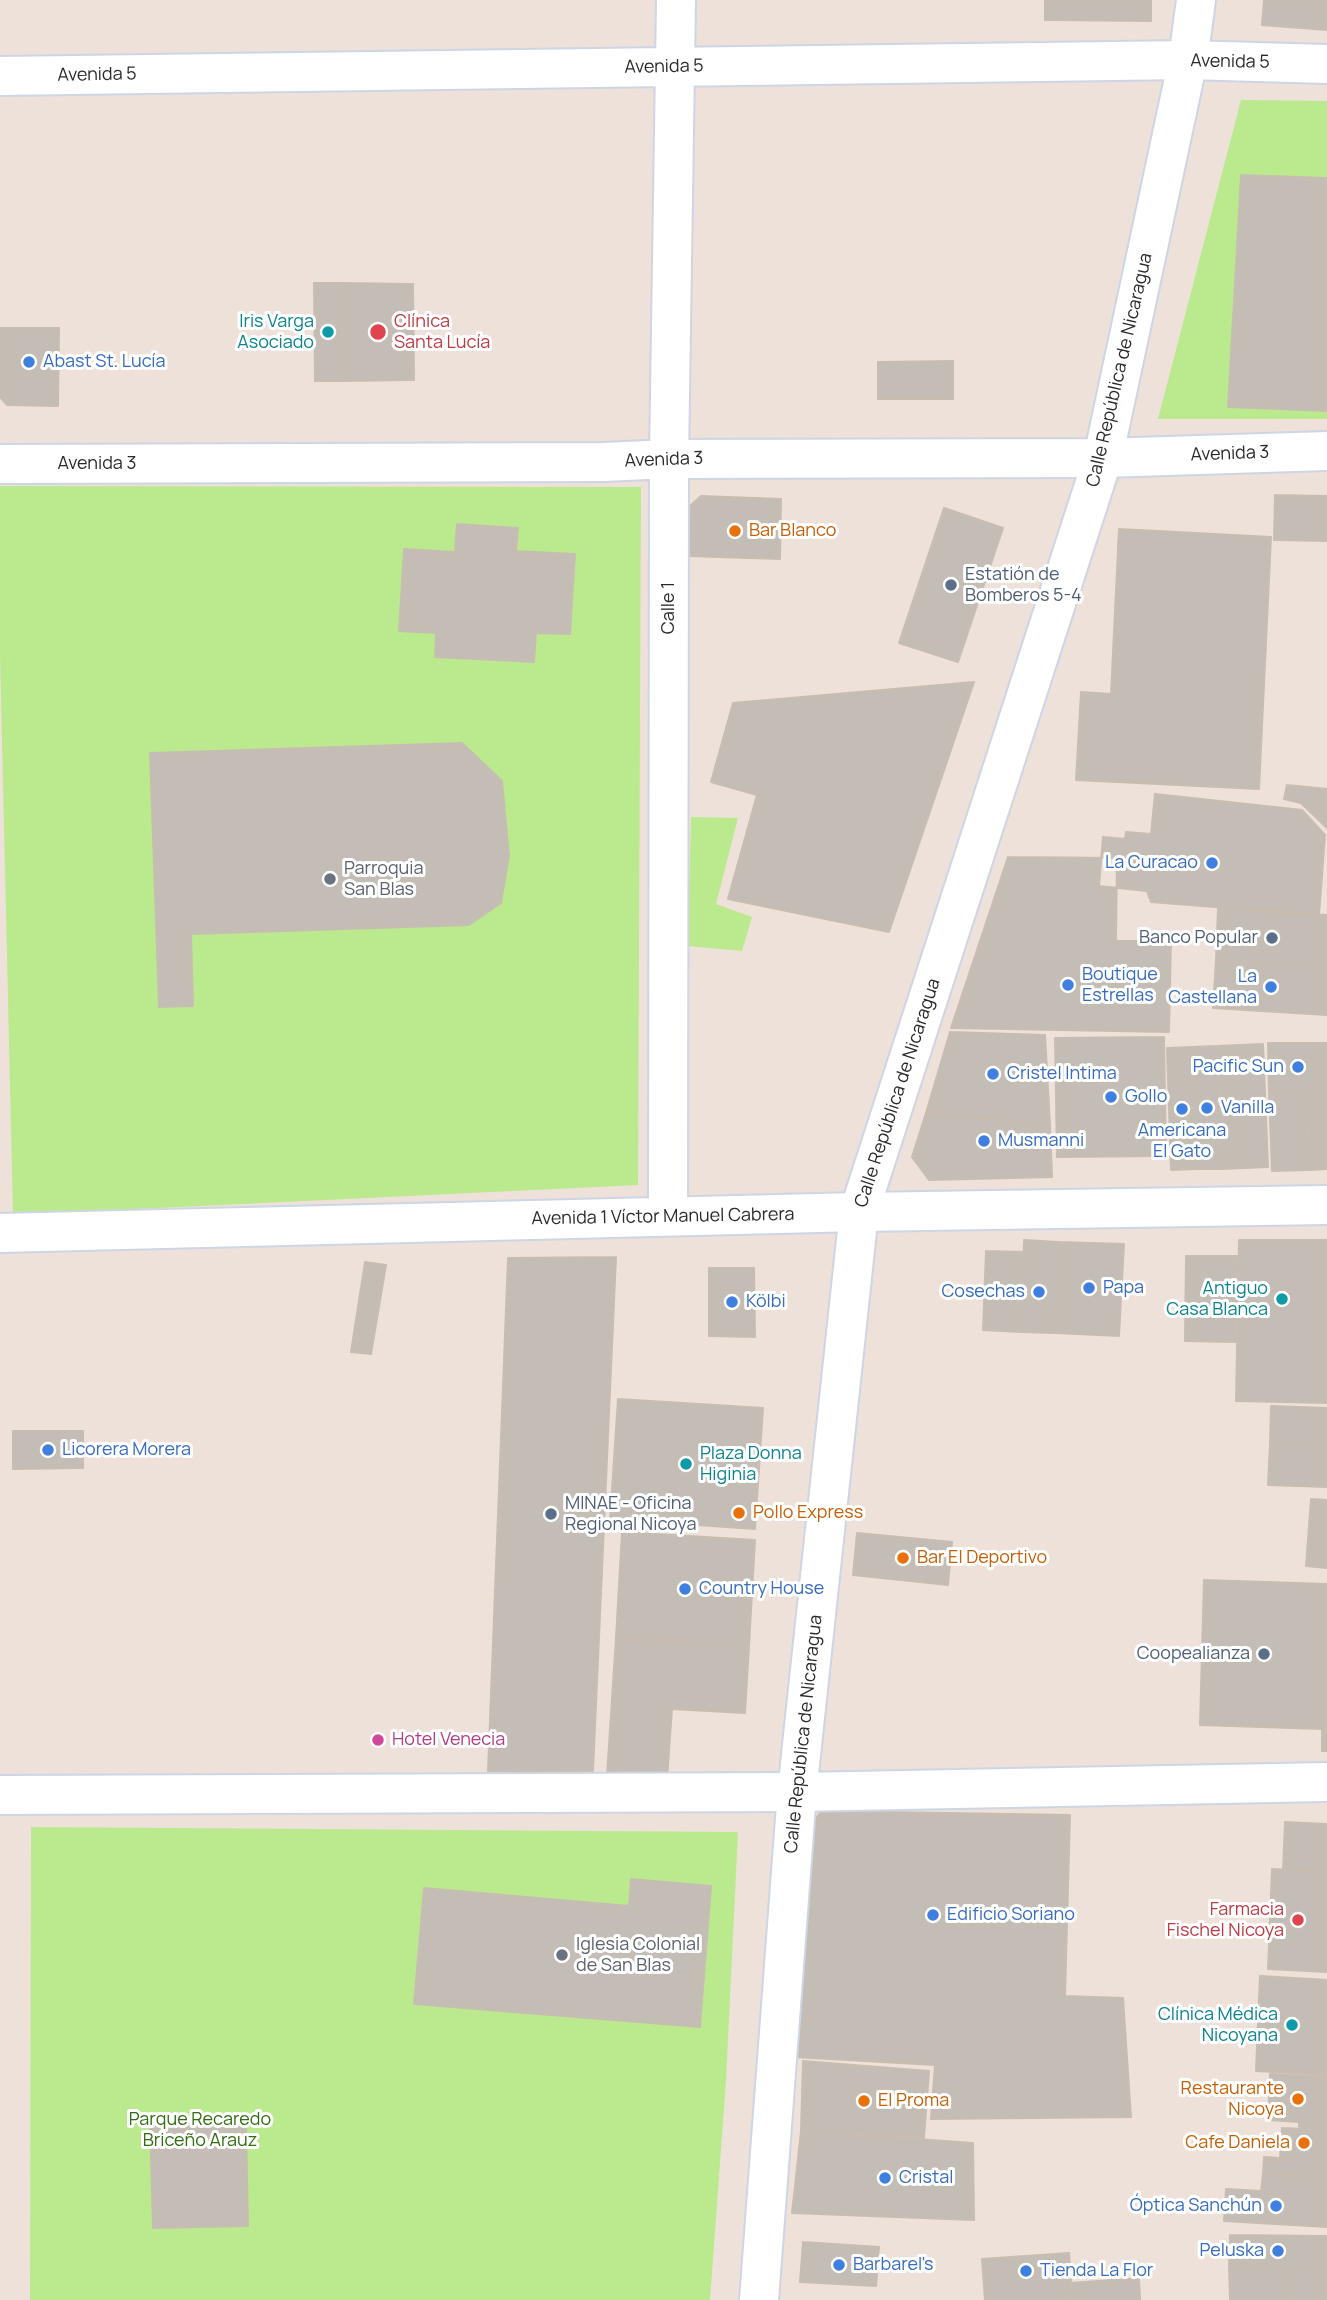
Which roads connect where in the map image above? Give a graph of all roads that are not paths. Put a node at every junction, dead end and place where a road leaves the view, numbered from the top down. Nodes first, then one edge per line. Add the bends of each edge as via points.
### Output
1 (676, 0) edge
2 (1196, 0) edge
3 (1188, 60) junction
4 (1327, 64) edge
5 (676, 67) junction
6 (0, 76) edge
7 (1327, 451) edge
8 (669, 458) junction
9 (1103, 458) junction
10 (0, 464) edge
11 (1327, 1205) edge
12 (859, 1212) junction
13 (668, 1216) junction
14 (0, 1233) edge
15 (1327, 1782) edge
16 (797, 1792) junction
17 (0, 1795) edge
18 (759, 2300) edge

1 - 5 street, Calle 1
2 - 3 street, Calle República de Nicaragua
3 - 4 street, Avenida 5
3 - 5 street, Avenida 5
3 - 9 street, Calle República de Nicaragua
5 - 6 street, Avenida 5
5 - 8 street, Calle 1
7 - 9 street, Avenida 3
8 - 9 street, Avenida 3
8 - 10 street, Avenida 3 via 604,463
8 - 13 street, Calle 1
9 - 12 street, Calle República de Nicaragua
11 - 12 street, Avenida 1 Víctor Manuel Cabrera
12 - 13 street, Avenida 1 Víctor Manuel Cabrera
12 - 16 street, Calle República de Nicaragua
13 - 14 street, Avenida 1 Víctor Manuel Cabrera
15 - 16 street
16 - 17 street
16 - 18 street, Calle República de Nicaragua

